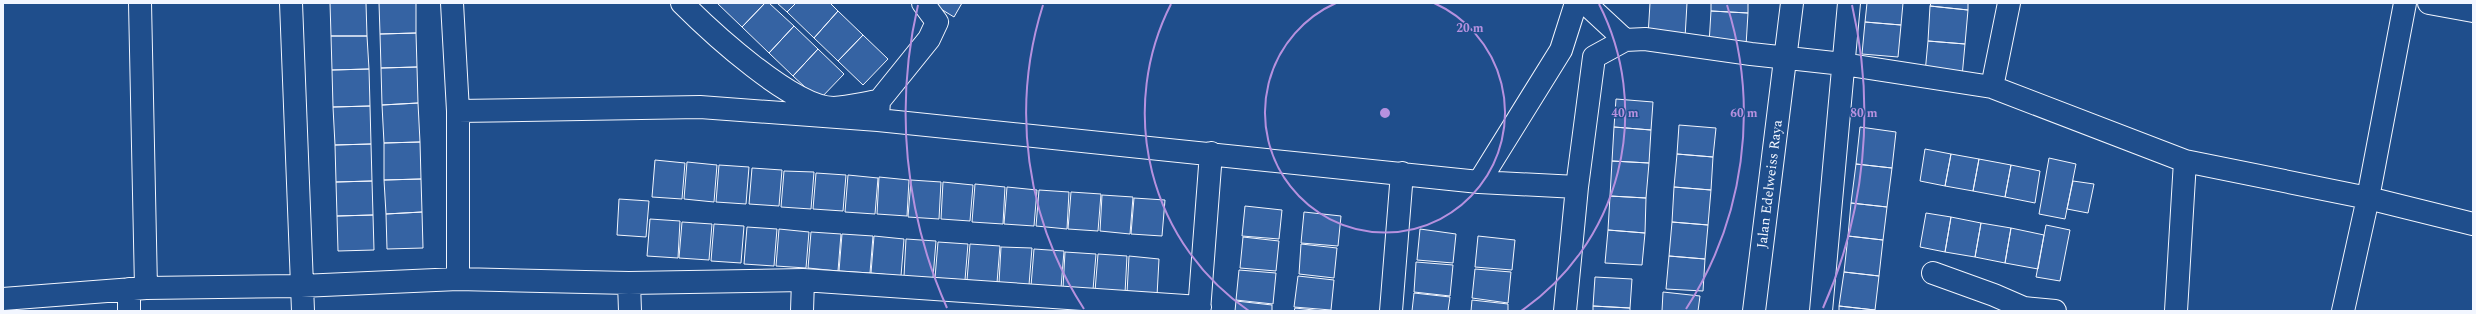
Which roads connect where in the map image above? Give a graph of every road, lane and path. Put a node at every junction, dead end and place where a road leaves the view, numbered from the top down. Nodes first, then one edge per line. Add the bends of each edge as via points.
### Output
1 (140, 3) edge
2 (291, 3) edge
3 (452, 3) edge
4 (682, 3) edge
5 (923, 3) edge
6 (1576, 3) edge
7 (1585, 3) edge
8 (1792, 3) edge
9 (1849, 3) edge
10 (2009, 3) edge
11 (2405, 3) edge
12 (2429, 3) edge
13 (2473, 12) edge
14 (1625, 40) junction
15 (1785, 58) junction
16 (1843, 64) junction
17 (1992, 87) junction
18 (878, 110) junction
19 (458, 111) junction
20 (1211, 153) junction
21 (2185, 162) junction
22 (1402, 174) junction
23 (1479, 182) junction
24 (1577, 187) junction
25 (2368, 198) junction
26 (2473, 224) edge
27 (1933, 273) dead end
28 (458, 279) junction
29 (803, 280) junction
30 (629, 283) junction
31 (301, 286) junction
32 (137, 288) junction
33 (3, 299) edge
34 (1200, 309) edge
35 (2019, 310) edge
36 (129, 311) edge
37 (303, 311) edge
38 (630, 311) edge
39 (802, 311) edge
40 (1391, 311) edge
41 (1565, 311) edge
42 (1754, 311) edge
43 (1821, 311) edge
44 (2055, 311) edge
45 (2176, 311) edge
46 (2343, 311) edge

1 - 32 street
2 - 31 street
3 - 19 street
4 - 18 street via 715,37 798,97 833,108
5 - 18 street via 937,22 929,39
6 - 23 street via 1561,50
7 - 14 street
8 - 15 street, Jalan Edelweiss Raya
9 - 16 street
10 - 17 street
11 - 25 street
12 - 13 street
14 - 15 street via 1645,39
14 - 24 street via 1594,57
15 - 16 street
15 - 42 street, Jalan Edelweiss Raya
16 - 17 street
16 - 43 street
17 - 21 street
18 - 19 street via 700,107
18 - 20 street
19 - 28 street
20 - 22 street
20 - 34 street
21 - 25 street
21 - 45 street
22 - 23 street
22 - 40 street
23 - 24 street
24 - 41 street
25 - 26 street
25 - 46 street
27 - 35 street via 1994,294
28 - 30 street
28 - 31 street
29 - 30 street
29 - 34 street
29 - 39 street
30 - 38 street
31 - 32 street
31 - 37 street
32 - 33 street
32 - 36 street
35 - 44 street

